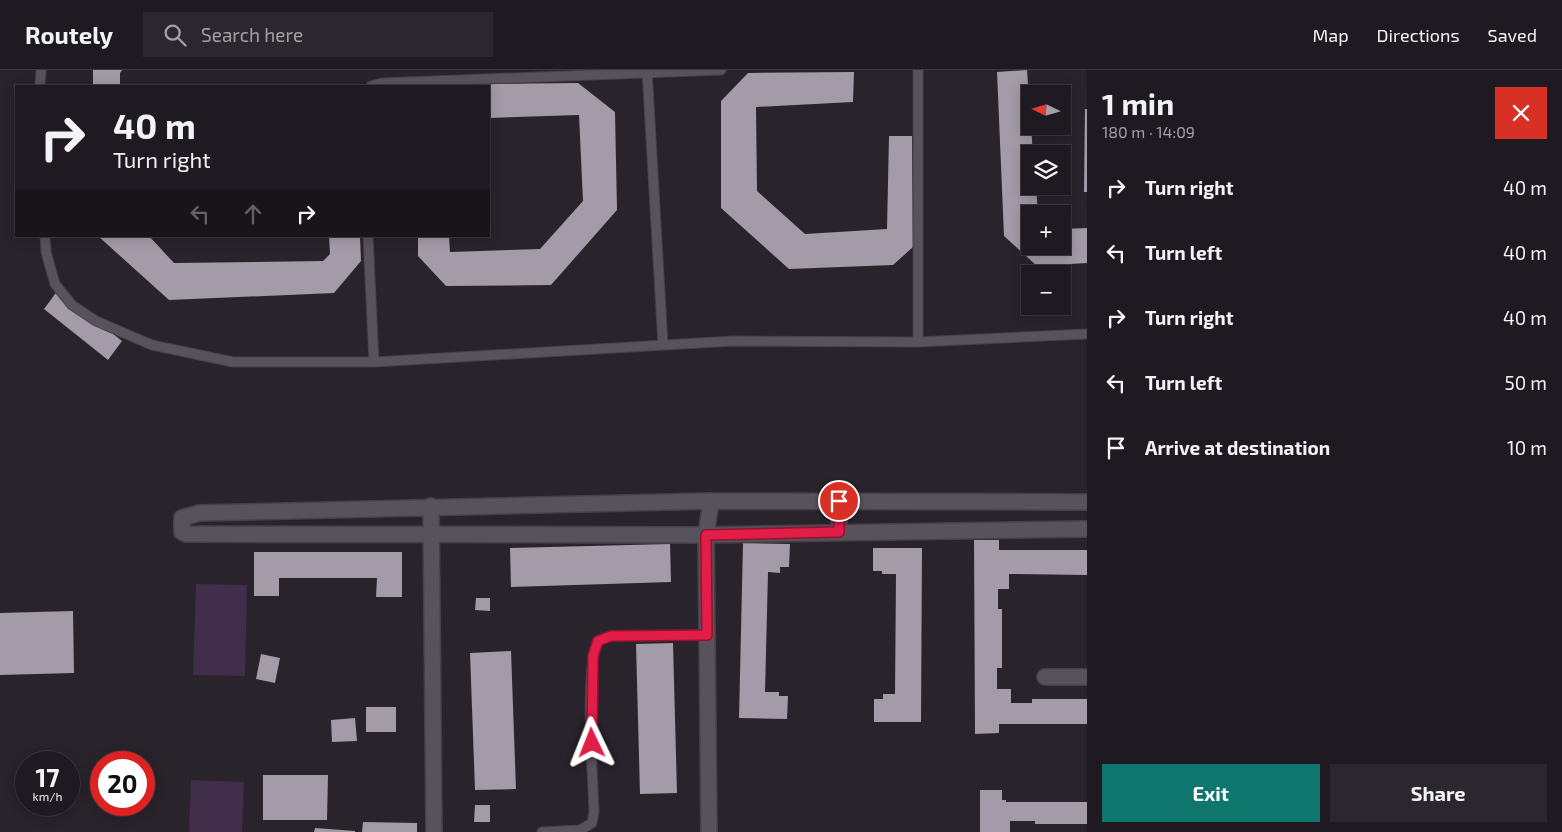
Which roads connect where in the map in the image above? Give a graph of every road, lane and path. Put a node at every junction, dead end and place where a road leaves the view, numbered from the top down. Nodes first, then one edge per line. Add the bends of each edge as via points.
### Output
1 (41, 70) edge
2 (720, 70) edge
3 (918, 70) edge
4 (648, 71) edge
5 (40, 85) edge
6 (375, 85) edge
7 (45, 237) edge
8 (368, 237) edge
9 (1087, 334) edge
10 (918, 342) junction
11 (663, 345) junction
12 (374, 362) junction
13 (711, 501) junction
14 (839, 501) junction
15 (1087, 502) edge
16 (431, 506) junction
17 (1087, 529) edge
18 (839, 532) junction
19 (432, 534) junction
20 (706, 535) junction
21 (707, 635) junction
22 (1045, 677) dead end
23 (1087, 677) edge
24 (434, 832) edge
25 (542, 832) edge
26 (709, 832) edge

1 - 5 lane
2 - 4 lane
3 - 10 lane
4 - 6 lane
4 - 11 lane
7 - 12 lane via 55,284 72,306 96,321 152,346 233,362
8 - 12 lane
9 - 10 lane
10 - 11 lane via 733,341
11 - 12 lane
13 - 14 street
13 - 16 street
13 - 20 street
14 - 15 street
14 - 18 street
16 - 19 street
16 - 19 street via 199,513 182,518 180,527 186,534
17 - 18 street
18 - 20 street
19 - 20 street
19 - 24 street
20 - 21 street
21 - 25 lane via 611,636 598,641 593,656 593,819 590,826 580,830
21 - 26 street
22 - 23 street

